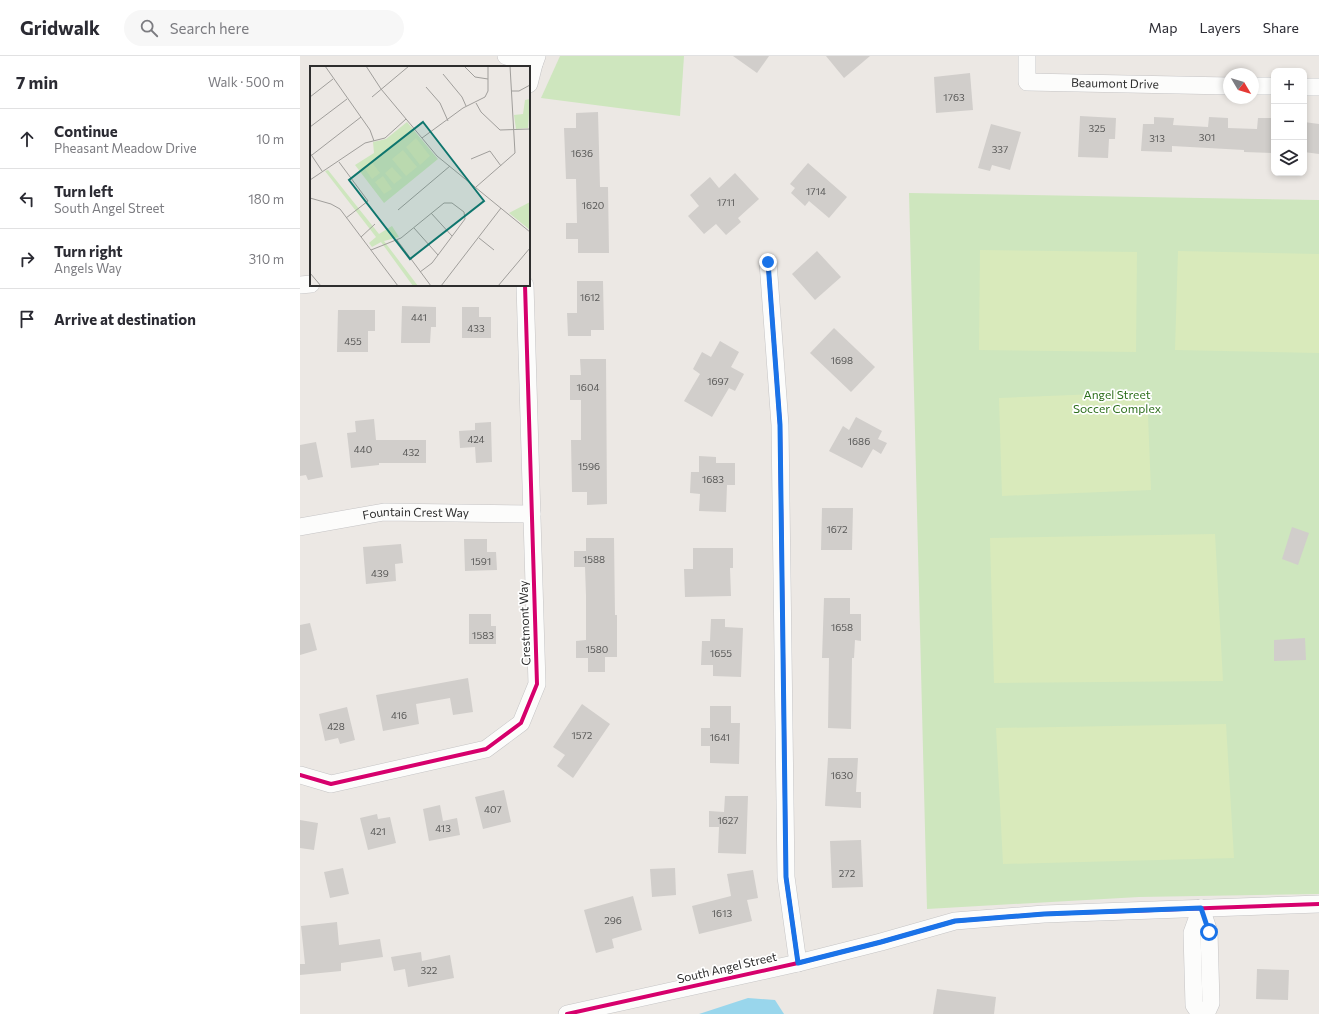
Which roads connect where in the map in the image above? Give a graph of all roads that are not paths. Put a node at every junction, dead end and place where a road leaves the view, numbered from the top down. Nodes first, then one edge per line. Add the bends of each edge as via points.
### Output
1 (506, 56) edge
2 (1027, 56) edge
3 (535, 60) edge
4 (530, 80) edge
5 (1223, 86) edge
6 (1259, 86) edge
7 (1271, 86) edge
8 (1307, 87) edge
9 (1319, 87) edge
10 (768, 262) dead end
11 (310, 284) edge
12 (300, 285) edge
13 (524, 286) edge
14 (532, 514) junction
15 (300, 527) edge
16 (300, 775) edge
17 (1319, 904) edge
18 (1201, 908) junction
19 (798, 963) junction
20 (567, 1014) edge
21 (1200, 1014) edge
22 (1206, 1014) edge

1 - 3 street
2 - 5 street, Beaumont Drive via 1027,82
3 - 4 street
6 - 7 street
8 - 9 street
10 - 19 street via 780,425 786,877
11 - 12 street
13 - 14 street, Crestmont Way
14 - 15 street, Fountain Crest Way via 384,512
14 - 16 street, Crestmont Way via 537,684 521,723 486,749 331,784
17 - 18 street, South Angel Street
18 - 19 street, South Angel Street via 955,921
18 - 21 street via 1192,933 1194,1005
18 - 22 street via 1209,932 1211,1003
19 - 20 street, South Angel Street

